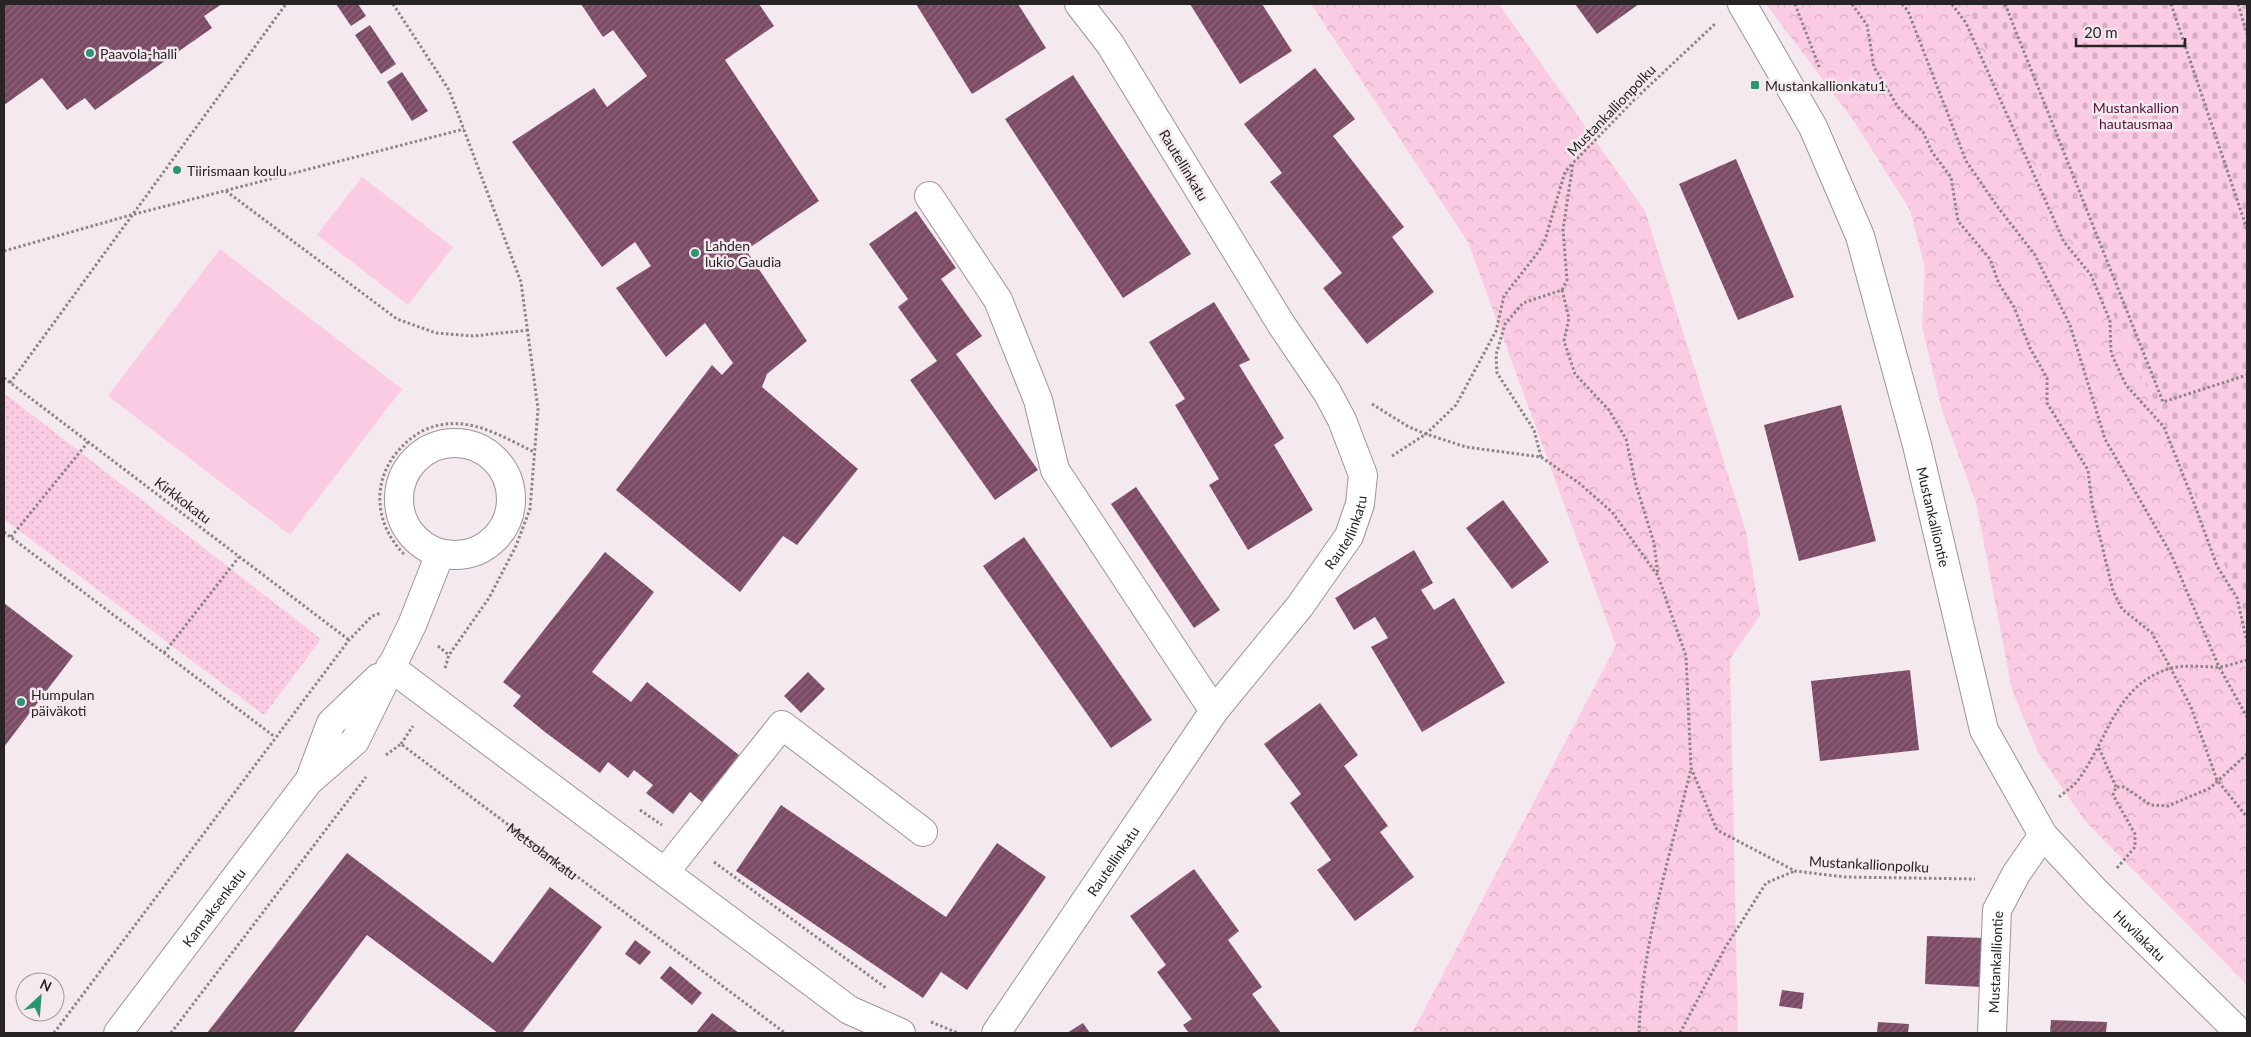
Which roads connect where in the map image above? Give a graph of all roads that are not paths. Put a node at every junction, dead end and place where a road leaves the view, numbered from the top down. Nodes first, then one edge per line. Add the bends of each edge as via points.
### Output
1 (1079, 4) edge
2 (1742, 4) edge
3 (929, 196) dead end
4 (440, 554) junction
5 (390, 667) junction
6 (1214, 711) junction
7 (308, 782) junction
8 (923, 832) dead end
9 (2043, 835) junction
10 (665, 872) junction
11 (849, 1010) junction
12 (118, 1033) edge
13 (867, 1033) edge
14 (901, 1033) edge
15 (996, 1033) edge
16 (1992, 1033) edge
17 (2240, 1033) edge

1 - 6 street, Rautellinkatu via 1110,44 1281,324 1327,392 1364,475 1360,504 1349,536 1300,606
2 - 9 street, Mustankalliontie via 1813,127 1860,236 1917,445 1984,730
3 - 6 street via 998,300 1038,400 1055,470
4 - 4 street via 458,556 477,552 493,541 505,526 511,507 511,487 503,469 490,455 473,446 455,442 429,449 409,466 401,483 398,501 410,534
4 - 5 street, Kannaksenkatu via 412,625
5 - 7 street, Kannaksenkatu via 355,741
5 - 7 street, Kannaksenkatu via 332,723
5 - 10 street
6 - 15 street, Rautellinkatu
7 - 12 street, Kannaksenkatu
8 - 10 street via 782,725
9 - 16 street, Mustankalliontie via 2016,874 1997,910
9 - 17 street, Huvilakatu via 2095,891
10 - 11 street
11 - 13 street
11 - 14 street

